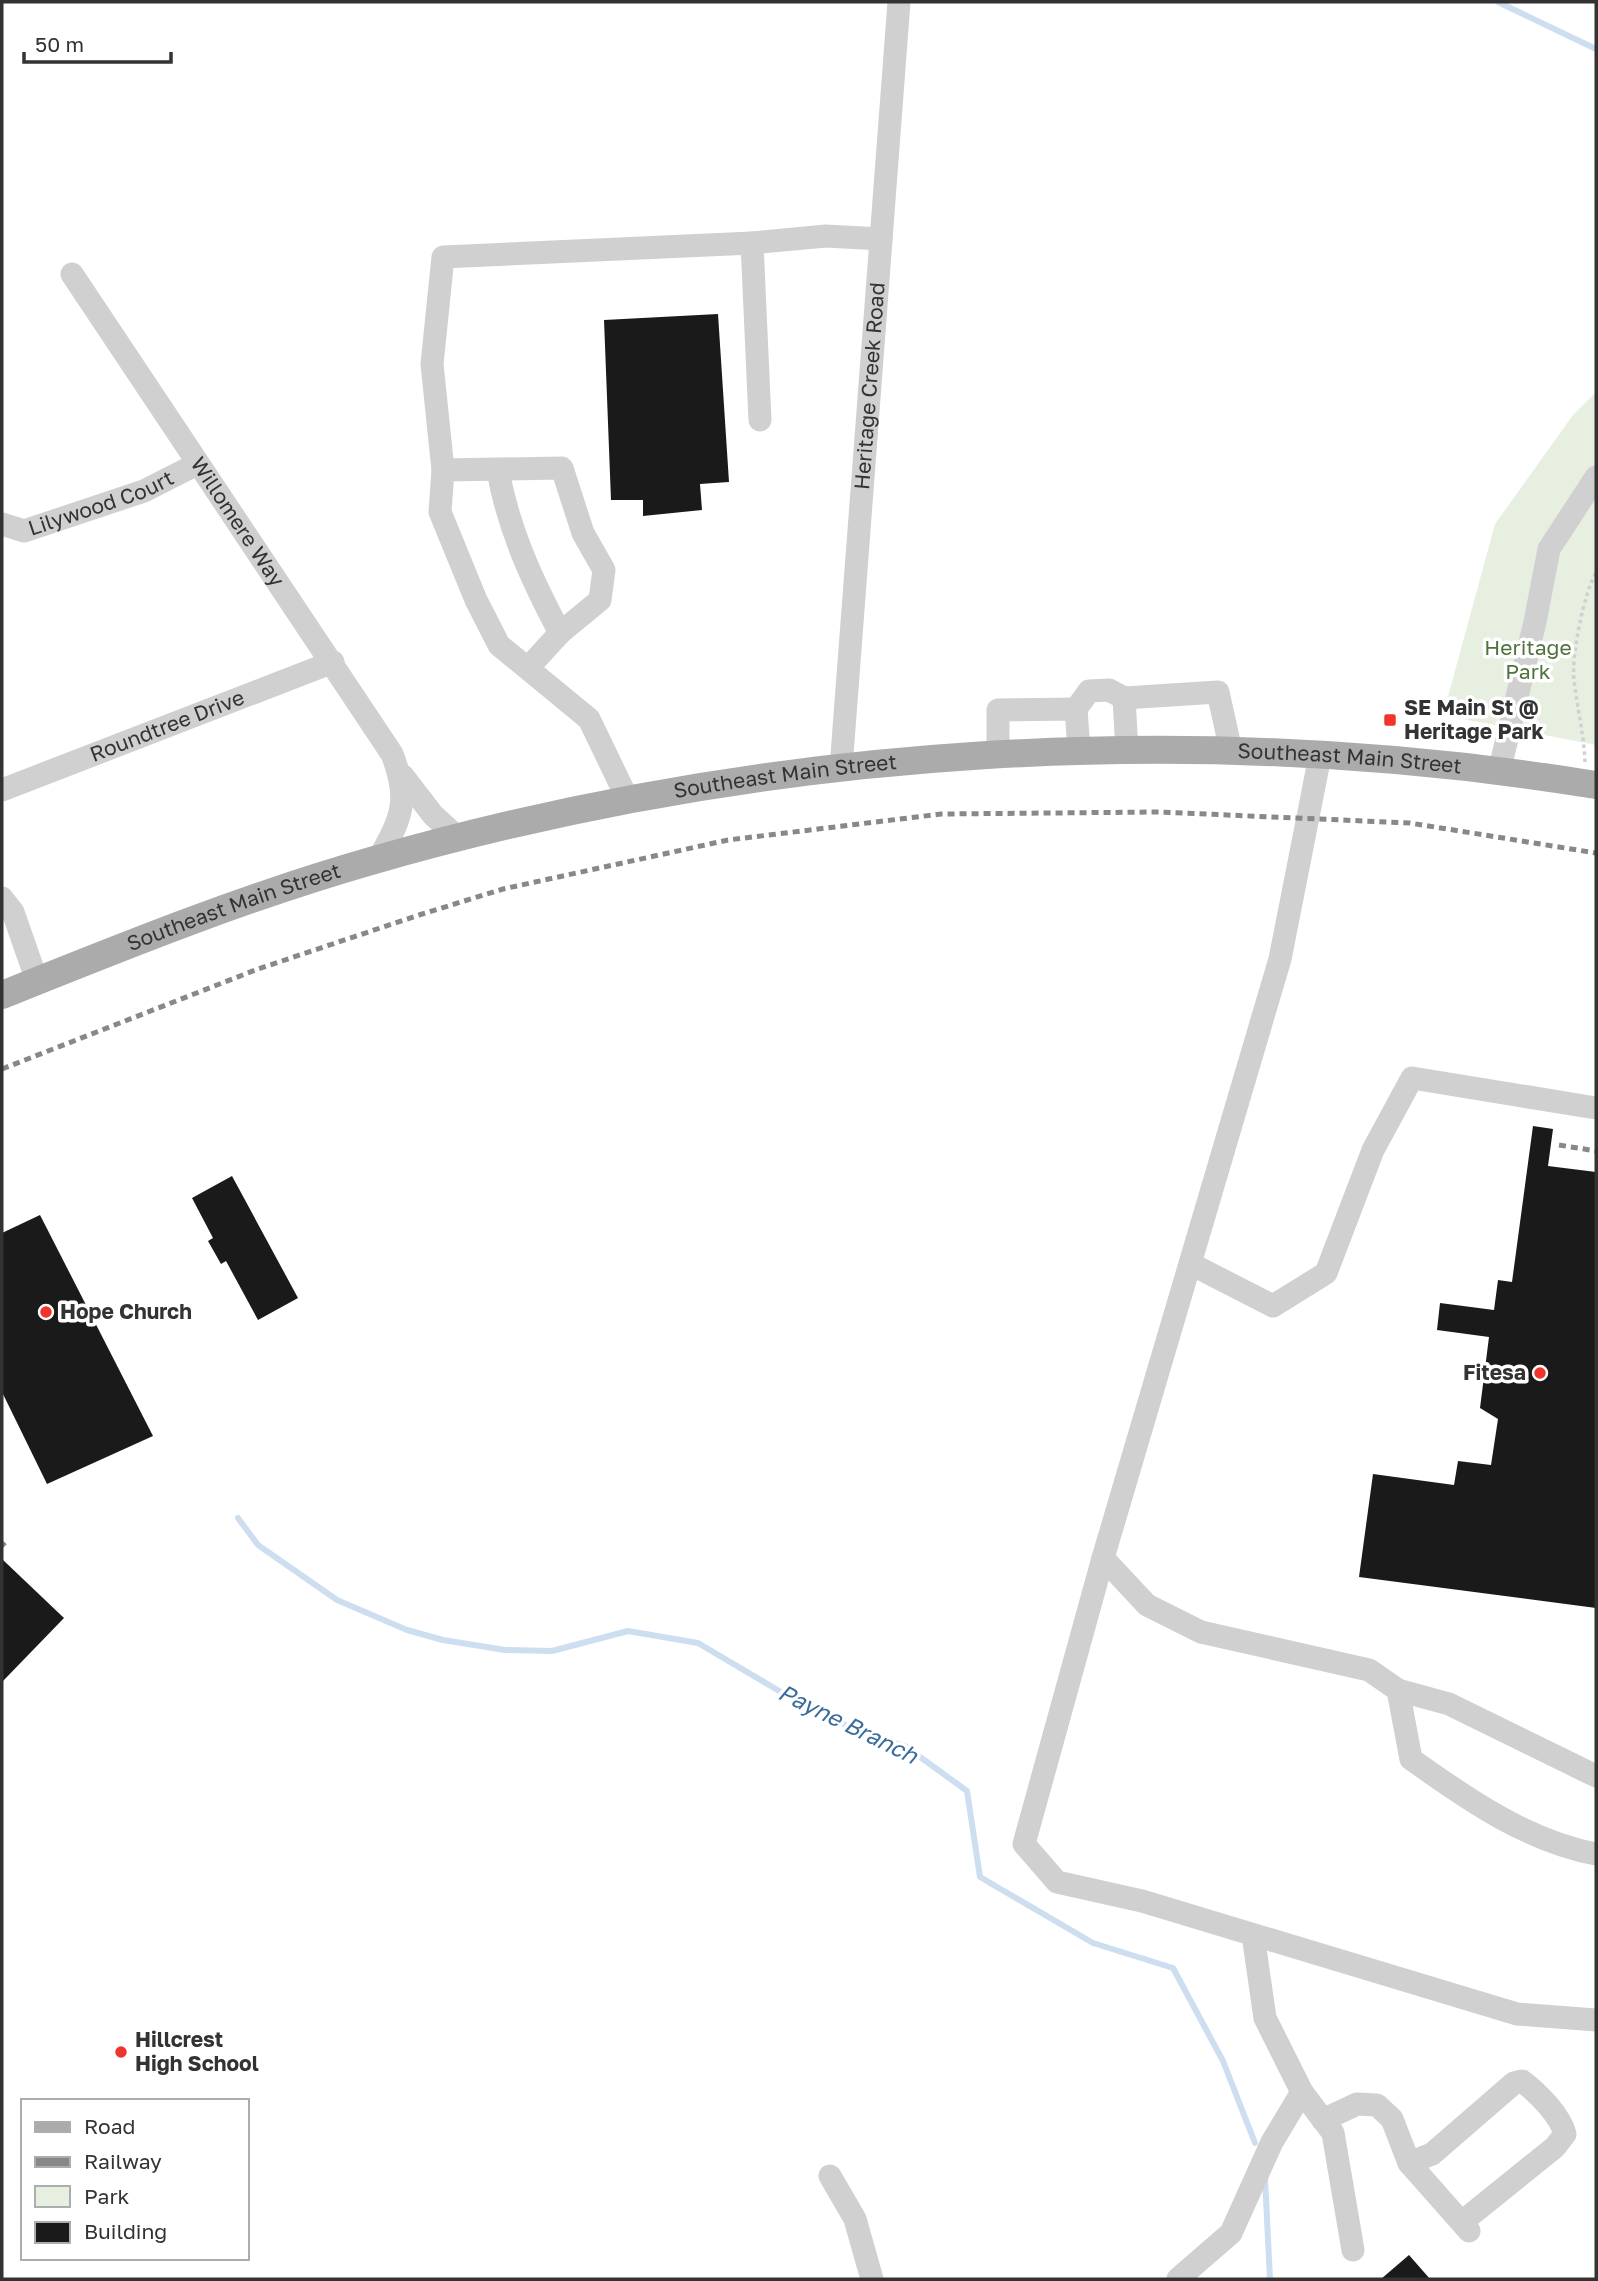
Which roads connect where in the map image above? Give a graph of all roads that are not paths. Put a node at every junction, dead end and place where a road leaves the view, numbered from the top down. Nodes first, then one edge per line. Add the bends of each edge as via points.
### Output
1 (899, 2) edge
2 (881, 239) junction
3 (752, 243) junction
4 (72, 274) dead end
5 (760, 420) dead end
6 (197, 464) junction
7 (443, 470) junction
8 (498, 471) junction
9 (1596, 477) edge
10 (2, 524) edge
11 (560, 633) junction
12 (333, 662) junction
13 (528, 668) junction
14 (1124, 698) junction
15 (1076, 709) junction
16 (1079, 751) junction
17 (1127, 751) junction
18 (1231, 751) junction
19 (998, 755) junction
20 (1320, 756) junction
21 (841, 768) junction
22 (398, 771) junction
23 (1499, 772) junction
24 (1591, 785) edge
25 (2, 790) edge
26 (628, 800) junction
27 (458, 838) junction
28 (379, 858) junction
29 (2, 898) edge
30 (37, 981) junction
31 (2, 995) edge
32 (1596, 1108) edge
33 (1191, 1264) junction
34 (1103, 1558) junction
35 (1398, 1689) junction
36 (1596, 1776) edge
37 (1596, 1854) edge
38 (1253, 1935) junction
39 (1596, 2020) edge
40 (1303, 2092) junction
41 (1323, 2120) junction
42 (1409, 2163) junction
43 (830, 2176) dead end
44 (1353, 2250) dead end
45 (872, 2279) edge
46 (1178, 2279) edge

1 - 2 street, Heritage Creek Road
2 - 3 street via 826,236
2 - 21 street, Heritage Creek Road
3 - 5 street
3 - 7 street via 443,257 432,364
4 - 6 street, Willomere Way
6 - 10 street, Lilywood Court via 144,491 24,531
6 - 12 street, Willomere Way
7 - 8 street
7 - 13 street via 440,512 476,600 499,645
8 - 11 street via 517,546
8 - 11 street via 562,468 583,533 604,570 600,600
9 - 23 street via 1549,549
11 - 13 street
12 - 22 street, Willomere Way via 392,754
12 - 25 street, Roundtree Drive
13 - 26 street via 589,719
14 - 15 street via 1109,690 1089,691
14 - 17 street
14 - 18 street via 1218,692
15 - 16 street
15 - 19 street via 998,710
16 - 17 main road, Southeast Main Street
16 - 19 main road, Southeast Main Street
17 - 18 main road, Southeast Main Street
18 - 20 main road, Southeast Main Street
19 - 21 main road, Southeast Main Street
20 - 23 main road, Southeast Main Street
20 - 33 street via 1280,959
21 - 26 main road, Southeast Main Street
22 - 27 street, Willomere Way
22 - 28 street, Willomere Way via 405,795 399,822
23 - 24 main road, Southeast Main Street
26 - 27 main road, Southeast Main Street
27 - 28 main road, Southeast Main Street
28 - 30 main road, Southeast Main Street via 196,918
29 - 30 street via 13,912
30 - 31 main road, Southeast Main Street
32 - 33 street via 1412,1078 1373,1150 1326,1273 1273,1306
33 - 34 street
34 - 35 street via 1147,1605 1201,1632 1368,1670
34 - 38 street via 1024,1844 1057,1882 1142,1901
35 - 36 street via 1449,1704
35 - 37 street via 1410,1759 1480,1808 1571,1849
38 - 39 street via 1517,2014
38 - 40 street via 1265,2018
40 - 41 street
40 - 46 street via 1272,2142 1231,2233
41 - 42 street via 1357,2104 1377,2105 1392,2119
41 - 44 street via 1333,2133
42 - 42 street via 1466,2227 1555,2147 1564,2134 1562,2123 1530,2087 1522,2081 1514,2083 1432,2154
43 - 45 street via 855,2219

